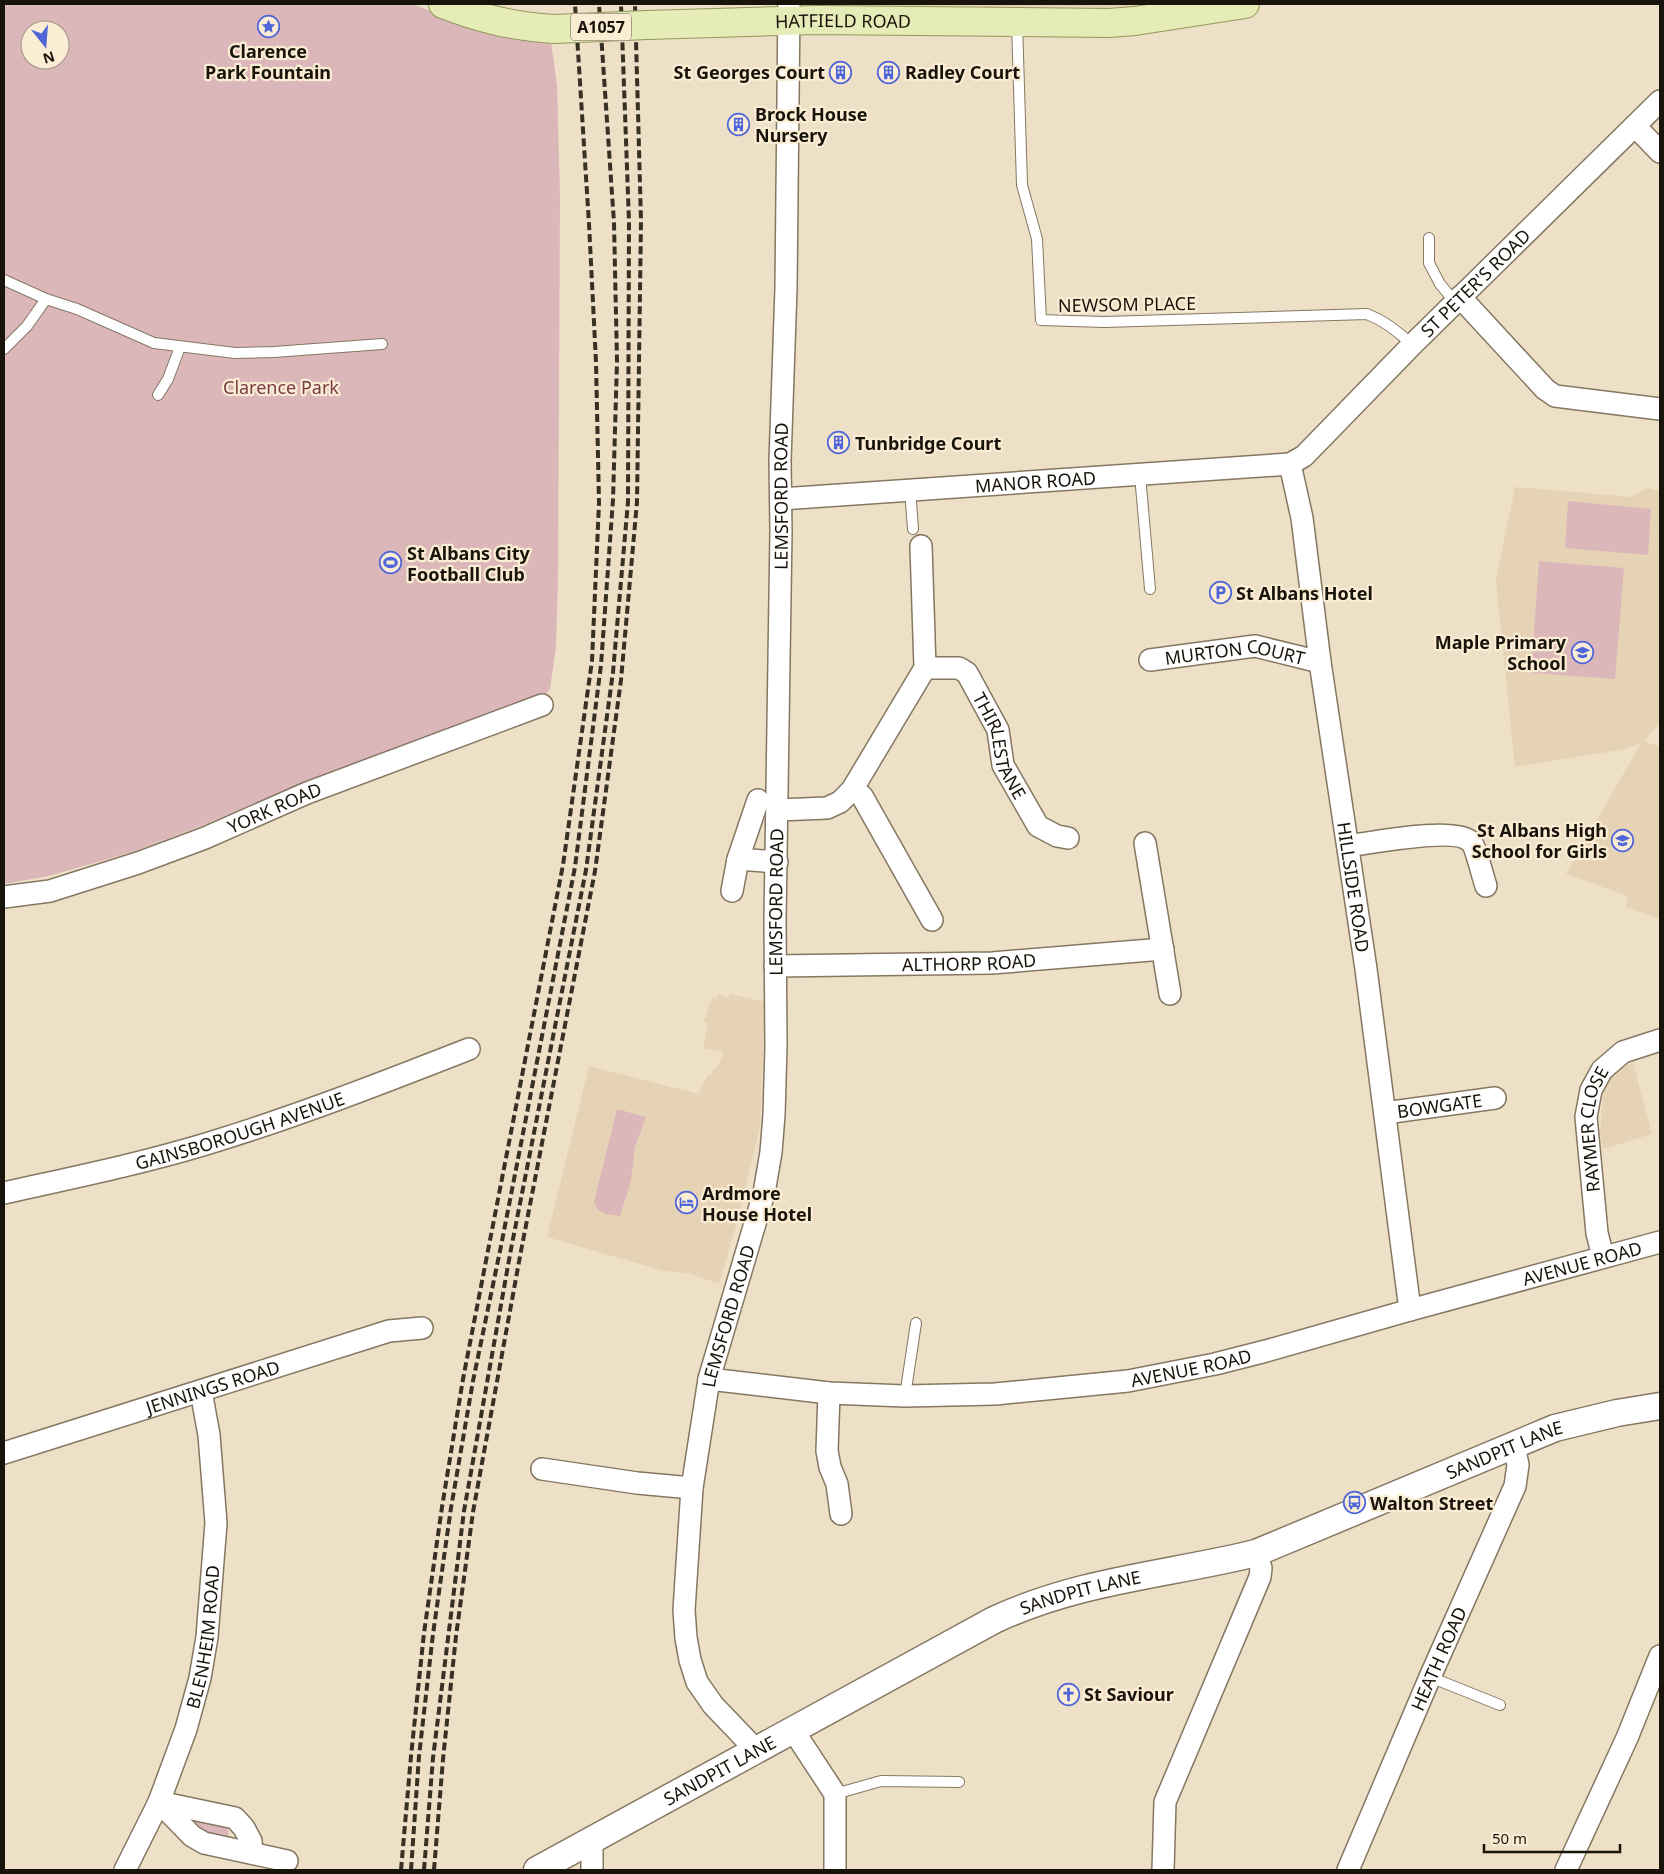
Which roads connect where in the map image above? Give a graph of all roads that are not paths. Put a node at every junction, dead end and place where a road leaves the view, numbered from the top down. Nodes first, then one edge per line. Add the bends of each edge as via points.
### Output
1 (443, 4) edge
2 (1245, 4) edge
3 (789, 12) edge
4 (1017, 23) junction
5 (1660, 101) edge
6 (1635, 126) junction
7 (1660, 152) edge
8 (1429, 238) dead end
9 (4, 280) edge
10 (46, 299) junction
11 (1458, 300) junction
12 (382, 344) dead end
13 (1412, 345) junction
14 (180, 347) junction
15 (4, 349) edge
16 (158, 394) dead end
17 (1660, 408) edge
18 (1290, 464) junction
19 (1140, 475) junction
20 (910, 489) junction
21 (781, 499) junction
22 (917, 537) joint
23 (1150, 589) dead end
24 (1150, 660) dead end
25 (1320, 662) junction
26 (925, 668) junction
27 (542, 706) dead end
28 (852, 790) junction
29 (758, 800) dead end
30 (778, 810) junction
31 (1068, 838) dead end
32 (1145, 843) dead end
33 (1348, 846) junction
34 (738, 859) junction
35 (777, 862) junction
36 (1486, 886) dead end
37 (732, 891) dead end
38 (4, 897) edge
39 (932, 920) dead end
40 (1163, 949) junction
41 (775, 966) junction
42 (1170, 994) dead end
43 (1660, 1040) edge
44 (469, 1050) dead end
45 (1494, 1098) dead end
46 (1385, 1113) junction
47 (4, 1193) edge
48 (1660, 1242) edge
49 (1603, 1257) junction
50 (1410, 1310) junction
51 (916, 1323) dead end
52 (422, 1328) dead end
53 (709, 1379) junction
54 (201, 1391) junction
55 (830, 1393) junction
56 (905, 1396) junction
57 (1660, 1406) edge
58 (1514, 1446) junction
59 (4, 1453) edge
60 (542, 1469) dead end
61 (692, 1488) junction
62 (841, 1514) dead end
63 (1256, 1553) junction
64 (1660, 1656) edge
65 (1430, 1677) junction
66 (1500, 1705) dead end
67 (793, 1730) junction
68 (756, 1750) junction
69 (959, 1782) dead end
70 (834, 1794) junction
71 (159, 1802) junction
72 (592, 1841) junction
73 (252, 1853) junction
74 (287, 1861) dead end
75 (553, 1868) edge
76 (125, 1870) edge
77 (592, 1870) edge
78 (835, 1870) edge
79 (1163, 1870) edge
80 (1348, 1870) edge
81 (1566, 1870) edge

1 - 3 main road, HATFIELD ROAD / A1057, bridge via 480,18 554,29 647,25
2 - 4 main road, HATFIELD ROAD / A1057 via 1135,22
3 - 4 main road, HATFIELD ROAD / A1057
3 - 21 street, LEMSFORD ROAD
4 - 13 lane, NEWSOM PLACE via 1022,184 1037,239 1041,320 1104,322 1367,314 1400,333
5 - 6 street, ST PETER'S ROAD
6 - 7 street
6 - 11 street, ST PETER'S ROAD
8 - 11 lane via 1429,263 1440,284
9 - 10 lane
10 - 14 lane via 154,343
10 - 15 lane
11 - 13 street, ST PETER'S ROAD
11 - 17 street via 1555,396
12 - 14 lane via 274,352
13 - 18 street, ST PETER'S ROAD via 1304,456
14 - 16 lane via 168,379
18 - 19 street, MANOR ROAD
18 - 25 street, HILLSIDE ROAD via 1302,518
19 - 20 street, MANOR ROAD
19 - 23 lane
20 - 21 street, MANOR ROAD
20 - 22 lane
21 - 30 street, LEMSFORD ROAD
22 - 26 street
24 - 25 street, MURTON COURT via 1255,646
25 - 33 street, HILLSIDE ROAD
26 - 28 street
26 - 31 street, THIRLESTANE via 959,668 967,673 998,730 1003,765 1038,826
27 - 38 street, YORK ROAD via 307,793 205,838 138,863 50,891
28 - 30 street via 840,802 827,808
28 - 39 street via 862,796
29 - 34 street
30 - 35 street, LEMSFORD ROAD
32 - 40 street
33 - 36 street via 1436,835 1461,836 1472,843
33 - 46 street, HILLSIDE ROAD
34 - 35 street
34 - 37 street
35 - 41 street, LEMSFORD ROAD
40 - 41 street, ALTHORP ROAD via 992,963
40 - 42 street
41 - 53 street, LEMSFORD ROAD via 776,1046 771,1152 764,1193
43 - 49 street, RAYMER CLOSE via 1622,1052 1602,1070 1591,1090 1586,1117 1597,1233
44 - 47 street, GAINSBOROUGH AVENUE via 326,1104 206,1144
45 - 46 street, BOWGATE
46 - 50 street, HILLSIDE ROAD
48 - 49 street, AVENUE ROAD
49 - 50 street, AVENUE ROAD
50 - 56 street, AVENUE ROAD via 1215,1364 1128,1381 995,1394
51 - 56 lane
52 - 54 street, JENNINGS ROAD via 389,1331
53 - 55 street, AVENUE ROAD
53 - 61 street, LEMSFORD ROAD
54 - 59 street, JENNINGS ROAD
54 - 71 street, BLENHEIM ROAD via 216,1523 207,1638 186,1729
55 - 56 street, AVENUE ROAD
55 - 62 street via 827,1451 837,1484
57 - 58 street, SANDPIT LANE via 1555,1428
58 - 63 street, SANDPIT LANE
58 - 65 street, HEATH ROAD via 1518,1465 1515,1486
60 - 61 street
61 - 68 street, LEMSFORD ROAD via 684,1610 690,1660 697,1682
63 - 67 street, SANDPIT LANE via 1209,1565 1117,1580 1062,1593 1020,1608
63 - 79 street via 1260,1577 1165,1802
64 - 81 street via 1627,1738
65 - 66 lane
65 - 80 street, HEATH ROAD
67 - 68 street, SANDPIT LANE
67 - 70 street
68 - 72 street, SANDPIT LANE
69 - 70 lane via 882,1781
70 - 78 street
71 - 73 street via 192,1836 204,1843
71 - 73 street via 235,1818 251,1841
71 - 76 street, BLENHEIM ROAD
72 - 75 street, SANDPIT LANE
72 - 77 street
73 - 74 street

